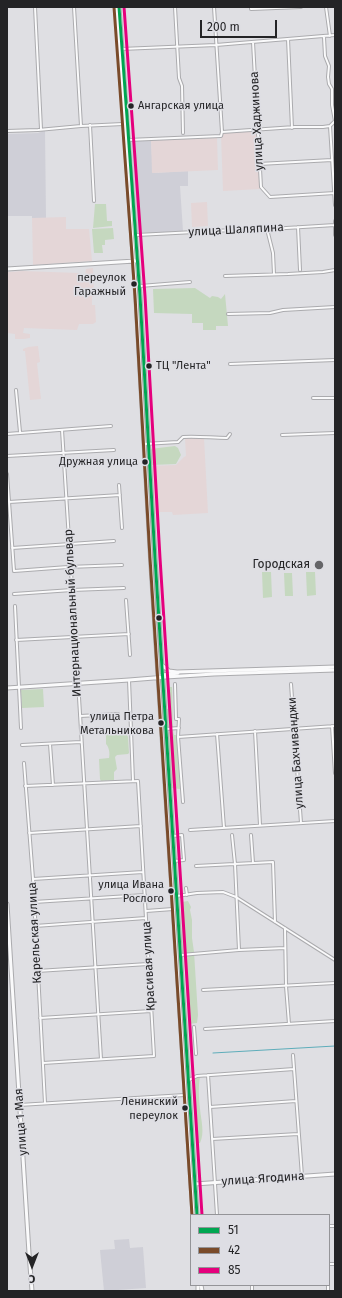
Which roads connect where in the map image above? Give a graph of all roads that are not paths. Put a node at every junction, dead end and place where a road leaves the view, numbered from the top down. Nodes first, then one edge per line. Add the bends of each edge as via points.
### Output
1 (35, 7) edge
2 (74, 7) edge
3 (118, 7) edge
4 (175, 7) edge
5 (214, 7) edge
6 (251, 7) edge
7 (301, 7) edge
8 (326, 7) edge
9 (335, 35) edge
10 (330, 36) junction
11 (324, 37) junction
12 (288, 39) junction
13 (253, 42) junction
14 (216, 45) junction
15 (178, 47) junction
16 (121, 49) junction
17 (335, 121) edge
18 (125, 124) junction
19 (81, 126) junction
20 (90, 126) junction
21 (330, 126) junction
22 (292, 128) junction
23 (41, 129) junction
24 (258, 129) junction
25 (7, 131) edge
26 (222, 132) junction
27 (183, 133) dead end
28 (128, 140) junction
29 (333, 158) edge
30 (259, 164) junction
31 (335, 193) edge
32 (94, 202) dead end
33 (335, 205) edge
34 (335, 221) edge
35 (335, 225) edge
36 (298, 227) junction
37 (269, 229) junction
38 (137, 235) dead end
39 (335, 235) edge
40 (135, 261) junction
41 (7, 269) edge
42 (300, 270) dead end
43 (335, 270) edge
44 (274, 274) junction
45 (226, 276) dead end
46 (190, 282) dead end
47 (139, 286) junction
48 (335, 308) edge
49 (228, 314) dead end
50 (335, 360) edge
51 (230, 364) dead end
52 (16, 390) dead end
53 (313, 398) dead end
54 (335, 398) edge
55 (111, 426) dead end
56 (62, 430) junction
57 (20, 432) junction
58 (335, 433) edge
59 (7, 434) edge
60 (230, 434) dead end
61 (282, 435) dead end
62 (146, 444) junction
63 (114, 450) dead end
64 (63, 453) junction
65 (7, 456) edge
66 (7, 474) edge
67 (119, 485) dead end
68 (120, 495) junction
69 (66, 499) junction
70 (9, 502) junction
71 (122, 528) dead end
72 (114, 541) dead end
73 (69, 545) junction
74 (12, 548) junction
75 (122, 565) dead end
76 (71, 567) junction
77 (124, 588) dead end
78 (72, 590) junction
79 (14, 594) dead end
80 (126, 600) dead end
81 (15, 606) dead end
82 (128, 634) junction
83 (75, 636) junction
84 (16, 640) junction
85 (130, 655) dead end
86 (162, 665) junction
87 (335, 667) edge
88 (234, 669) junction
89 (335, 670) edge
90 (206, 671) junction
91 (232, 673) junction
92 (165, 675) junction
93 (129, 680) junction
94 (78, 684) junction
95 (174, 684) dead end
96 (290, 684) dead end
97 (19, 687) junction
98 (7, 688) edge
99 (118, 714) dead end
100 (80, 716) junction
101 (334, 726) edge
102 (21, 728) dead end
103 (179, 728) junction
104 (294, 728) junction
105 (166, 729) junction
106 (255, 731) junction
107 (217, 734) junction
108 (178, 736) junction
109 (81, 742) junction
110 (50, 744) junction
111 (22, 745) dead end
112 (24, 763) dead end
113 (335, 773) edge
114 (133, 781) junction
115 (84, 783) junction
116 (53, 784) junction
117 (25, 786) junction
118 (183, 802) dead end
119 (335, 821) edge
120 (301, 823) junction
121 (260, 825) junction
122 (141, 826) junction
123 (224, 828) junction
124 (86, 830) junction
125 (190, 830) dead end
126 (29, 833) junction
127 (232, 835) dead end
128 (251, 835) dead end
129 (173, 836) junction
130 (174, 861) junction
131 (253, 863) junction
132 (235, 864) junction
133 (196, 866) dead end
134 (143, 872) junction
135 (90, 875) junction
136 (33, 879) junction
137 (186, 888) dead end
138 (145, 895) junction
139 (187, 895) junction
140 (177, 896) junction
141 (236, 897) junction
142 (91, 899) junction
143 (34, 902) junction
144 (7, 904) edge
145 (174, 909) junction
146 (146, 911) junction
147 (146, 918) junction
148 (93, 922) junction
149 (275, 922) junction
150 (35, 926) junction
151 (285, 928) junction
152 (285, 948) junction
153 (239, 950) junction
154 (181, 955) junction
155 (335, 960) edge
156 (148, 964) junction
157 (95, 967) junction
158 (37, 971) junction
159 (335, 983) edge
160 (286, 986) junction
161 (203, 990) dead end
162 (151, 1010) junction
163 (98, 1014) junction
164 (40, 1018) junction
165 (335, 1021) edge
166 (289, 1024) junction
167 (194, 1027) dead end
168 (205, 1029) dead end
169 (196, 1054) dead end
170 (293, 1055) dead end
171 (101, 1059) junction
172 (43, 1063) junction
173 (294, 1069) junction
174 (208, 1075) junction
175 (189, 1080) junction
176 (188, 1094) junction
177 (296, 1102) junction
178 (45, 1103) junction
179 (20, 1105) junction
180 (210, 1107) junction
181 (298, 1134) junction
182 (211, 1140) junction
183 (335, 1174) edge
184 (302, 1176) junction
185 (195, 1177) junction
186 (215, 1183) junction
187 (194, 1184) junction
188 (202, 1184) junction
189 (196, 1192) junction
190 (194, 1214) edge
191 (197, 1214) edge
192 (217, 1214) edge
193 (32, 1291) edge

1 - 23 street
2 - 19 street
3 - 16 main road
4 - 15 street
5 - 14 street
6 - 7 street
8 - 10 street
9 - 10 street
10 - 11 street
11 - 12 street
11 - 17 street
12 - 13 street
12 - 22 street
13 - 14 street
13 - 24 street, улица Хаджинова
14 - 15 street
14 - 26 street
15 - 16 street
15 - 27 street
16 - 18 main road
17 - 21 street
18 - 20 street
18 - 28 main road
18 - 40 main road
19 - 20 street
19 - 23 street
20 - 32 street
21 - 22 street
21 - 29 street
22 - 24 street
23 - 25 street
24 - 26 street
24 - 30 street, улица Хаджинова
26 - 28 street via 221,136
28 - 40 main road
29 - 30 street
29 - 31 street
30 - 31 street, улица Хаджинова via 261,187 270,197
31 - 33 street
34 - 35 street
35 - 36 street, улица Шаляпина
35 - 39 street
36 - 37 street, улица Шаляпина
36 - 42 street
37 - 38 street, улица Шаляпина
37 - 44 street
40 - 41 main road
40 - 47 main road
40 - 62 main road
43 - 44 street
44 - 45 street
46 - 47 street
47 - 62 main road via 146,388
48 - 49 street
50 - 51 street
52 - 57 street
53 - 54 street
55 - 56 street
56 - 57 street
56 - 64 street, Интернациональный бульвар
57 - 59 street
58 - 61 street
60 - 62 street via 227,438 183,437 178,442
62 - 86 main road
62 - 92 main road via 157,652 160,672
63 - 64 street
64 - 65 street
64 - 69 street, Интернациональный бульвар
66 - 70 street
67 - 68 street
68 - 69 street
68 - 71 street
69 - 70 street
69 - 73 street, Интернациональный бульвар
70 - 74 street
72 - 73 street
73 - 74 street
73 - 76 street, Интернациональный бульвар
74 - 76 street via 14,571
75 - 76 street
76 - 78 street, Интернациональный бульвар
77 - 78 street
78 - 79 street
78 - 83 street, Интернациональный бульвар
80 - 82 street
81 - 84 street
82 - 83 street
82 - 85 street
83 - 84 street
83 - 94 street, Интернациональный бульвар
84 - 97 street
86 - 92 main road
86 - 92 main road
87 - 88 main road
88 - 90 main road
88 - 91 main road
89 - 91 main road
90 - 92 main road
90 - 92 main road
91 - 92 main road
92 - 93 main road
92 - 105 main road
92 - 145 main road
93 - 94 main road
93 - 114 street
94 - 97 main road
94 - 100 street, Интернациональный бульвар
95 - 103 street via 176,720 179,719
96 - 104 street, улица Бахчиванджи
97 - 98 main road
97 - 102 street
99 - 100 street
100 - 109 street, Интернациональный бульвар
101 - 104 street
101 - 113 street
103 - 105 street
103 - 108 street
104 - 106 street
104 - 120 street, улица Бахчиванджи
105 - 129 main road
106 - 107 street
106 - 121 street
107 - 108 street
107 - 123 street
108 - 118 street
109 - 110 street
109 - 115 street, Интернациональный бульвар
110 - 111 street
110 - 116 street
112 - 117 street, Карельская улица
114 - 115 street
114 - 122 street, Красивая улица via 138,781
115 - 116 street
115 - 124 street, Интернациональный бульвар
116 - 117 street
117 - 126 street, Карельская улица
119 - 120 street
120 - 121 street
121 - 123 street
122 - 124 street
122 - 134 street, Красивая улица
123 - 125 street
124 - 126 street
124 - 135 street, Интернациональный бульвар
126 - 136 street, Карельская улица
127 - 132 street
128 - 131 street
129 - 130 main road
129 - 130 street via 182,835 184,860
130 - 140 main road
131 - 132 street
131 - 149 street via 272,862
132 - 133 street
132 - 141 street
134 - 135 street
134 - 138 street, Красивая улица
135 - 136 street
135 - 142 street, Интернациональный бульвар
136 - 143 street, Карельская улица
137 - 139 street
138 - 142 street
138 - 146 street, Красивая улица
139 - 140 street
139 - 141 street via 197,892 223,892
140 - 154 main road
141 - 149 street
141 - 153 street
142 - 143 street
142 - 148 street, Интернациональный бульвар
143 - 150 street, Карельская улица
144 - 179 main road, улица 1 Мая
145 - 146 street
145 - 176 main road
146 - 147 street, Красивая улица
147 - 148 street
147 - 156 street, Красивая улица
148 - 150 street
148 - 157 street, Интернациональный бульвар
149 - 151 street
150 - 158 street, Карельская улица
151 - 152 street
151 - 155 street
152 - 153 street
152 - 160 street
153 - 154 street
154 - 175 main road
156 - 157 street
156 - 162 street, Красивая улица
157 - 158 street
157 - 163 street, Интернациональный бульвар
158 - 164 street, Карельская улица
159 - 160 street
160 - 161 street
160 - 166 street
162 - 163 street
162 - 171 street, Красивая улица via 154,1056
163 - 164 street
163 - 171 street, Интернациональный бульвар
164 - 172 street, Карельская улица
165 - 166 street
166 - 168 street
167 - 169 street
170 - 173 street
171 - 172 street
172 - 178 street, Карельская улица
173 - 174 street
173 - 177 street
174 - 175 street
174 - 180 street
175 - 176 main road
176 - 178 street
176 - 185 main road
176 - 187 main road
177 - 180 street
177 - 181 street
178 - 179 street
179 - 193 main road, улица 1 Мая
180 - 182 street
181 - 182 street
181 - 184 street
182 - 186 street
183 - 184 main road, улица Ягодина
184 - 186 main road, улица Ягодина
185 - 187 main road
185 - 188 main road
186 - 188 main road, улица Ягодина
186 - 192 street
187 - 188 main road, улица Ягодина
187 - 189 main road
187 - 190 main road
188 - 189 main road
189 - 191 main road

